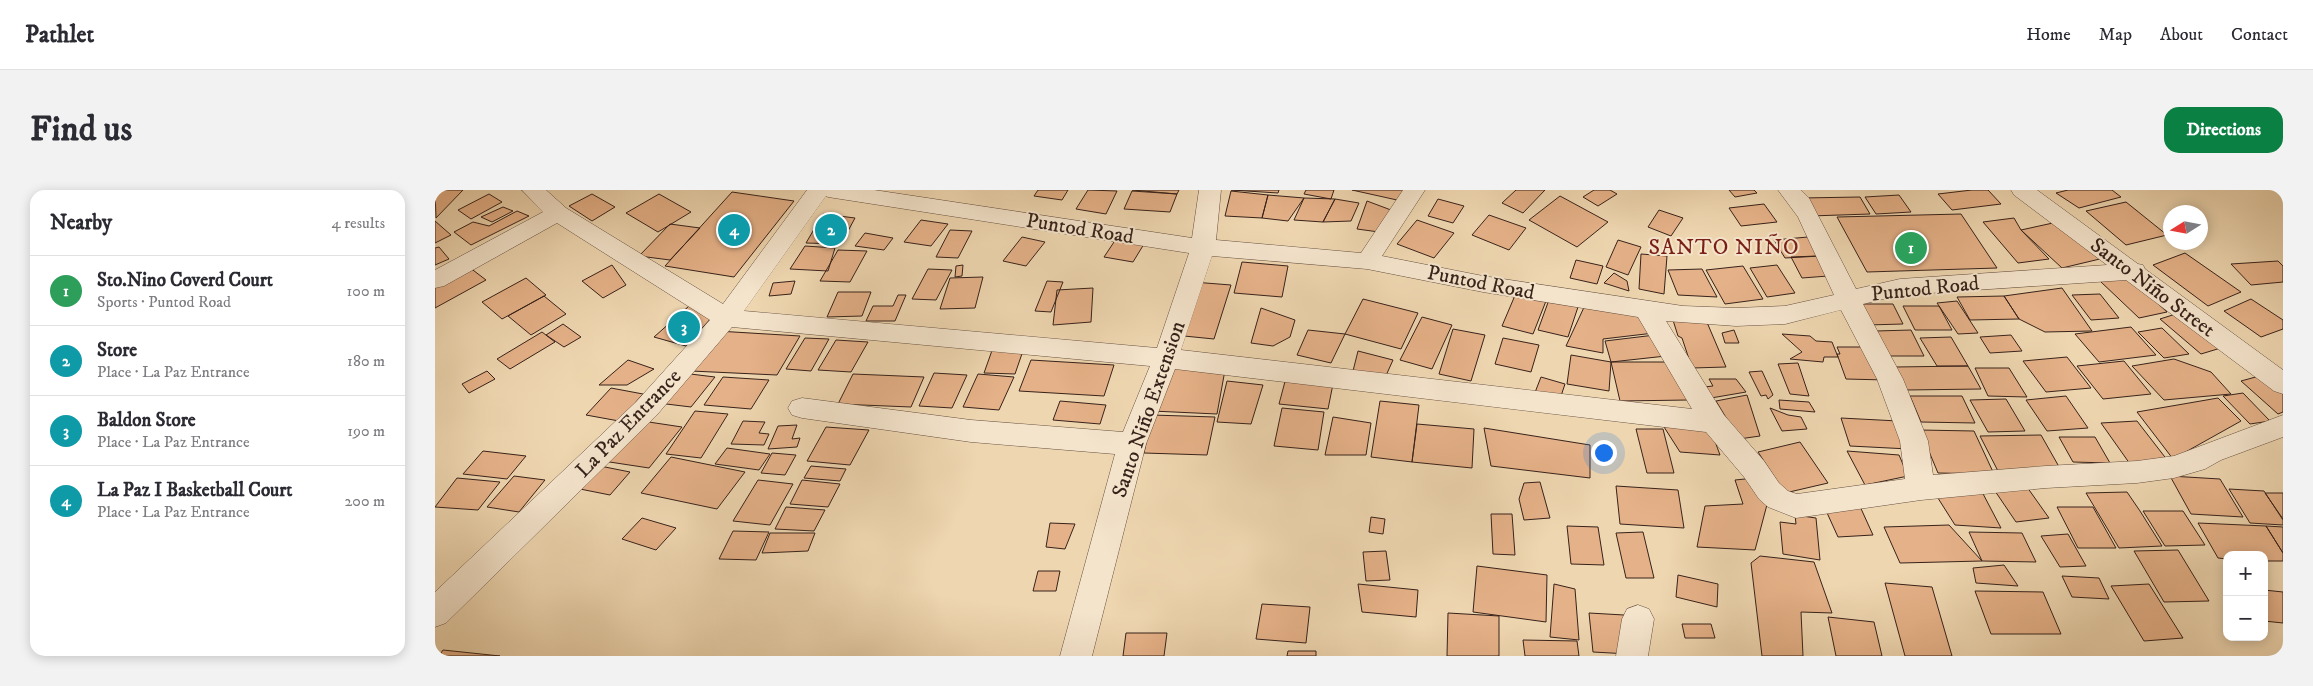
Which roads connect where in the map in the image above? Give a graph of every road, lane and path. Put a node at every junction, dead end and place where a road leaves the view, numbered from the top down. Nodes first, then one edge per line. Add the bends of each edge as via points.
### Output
1 (533, 190) edge
2 (819, 190) edge
3 (828, 190) edge
4 (1210, 190) edge
5 (1414, 190) edge
6 (1789, 190) edge
7 (2022, 190) edge
8 (559, 213) junction
9 (1203, 247) junction
10 (1367, 261) junction
11 (2134, 271) junction
12 (435, 280) edge
13 (1847, 299) junction
14 (1647, 311) junction
15 (726, 318) junction
16 (1166, 358) junction
17 (2283, 384) edge
18 (802, 408) dead end
19 (1714, 422) junction
20 (2283, 426) edge
21 (1132, 444) junction
22 (1921, 488) junction
23 (435, 613) edge
24 (1638, 619) dead end
25 (1076, 656) edge
26 (1632, 656) edge

1 - 8 street
2 - 15 street, La Paz Entrance
3 - 9 street, Puntod Road
4 - 9 street, Santo Niño Extension
5 - 10 street
6 - 13 street via 1809,217
7 - 11 street, Santo Niño Street
8 - 12 street
8 - 15 street
9 - 10 street, Puntod Road
9 - 16 street, Santo Niño Extension
10 - 14 street, Puntod Road
11 - 13 street, Puntod Road via 1900,287
11 - 17 street, Santo Niño Street
13 - 14 street, Puntod Road via 1785,315 1736,317
13 - 22 street via 1890,379 1914,441
14 - 19 street
15 - 16 street
15 - 23 street, La Paz Entrance via 646,409
16 - 19 street
16 - 21 street, Santo Niño Extension
18 - 21 street via 971,431
19 - 22 street via 1769,491 1778,500 1789,504 1796,506
20 - 22 street via 2174,467
21 - 25 street, Santo Niño Extension
24 - 26 street

